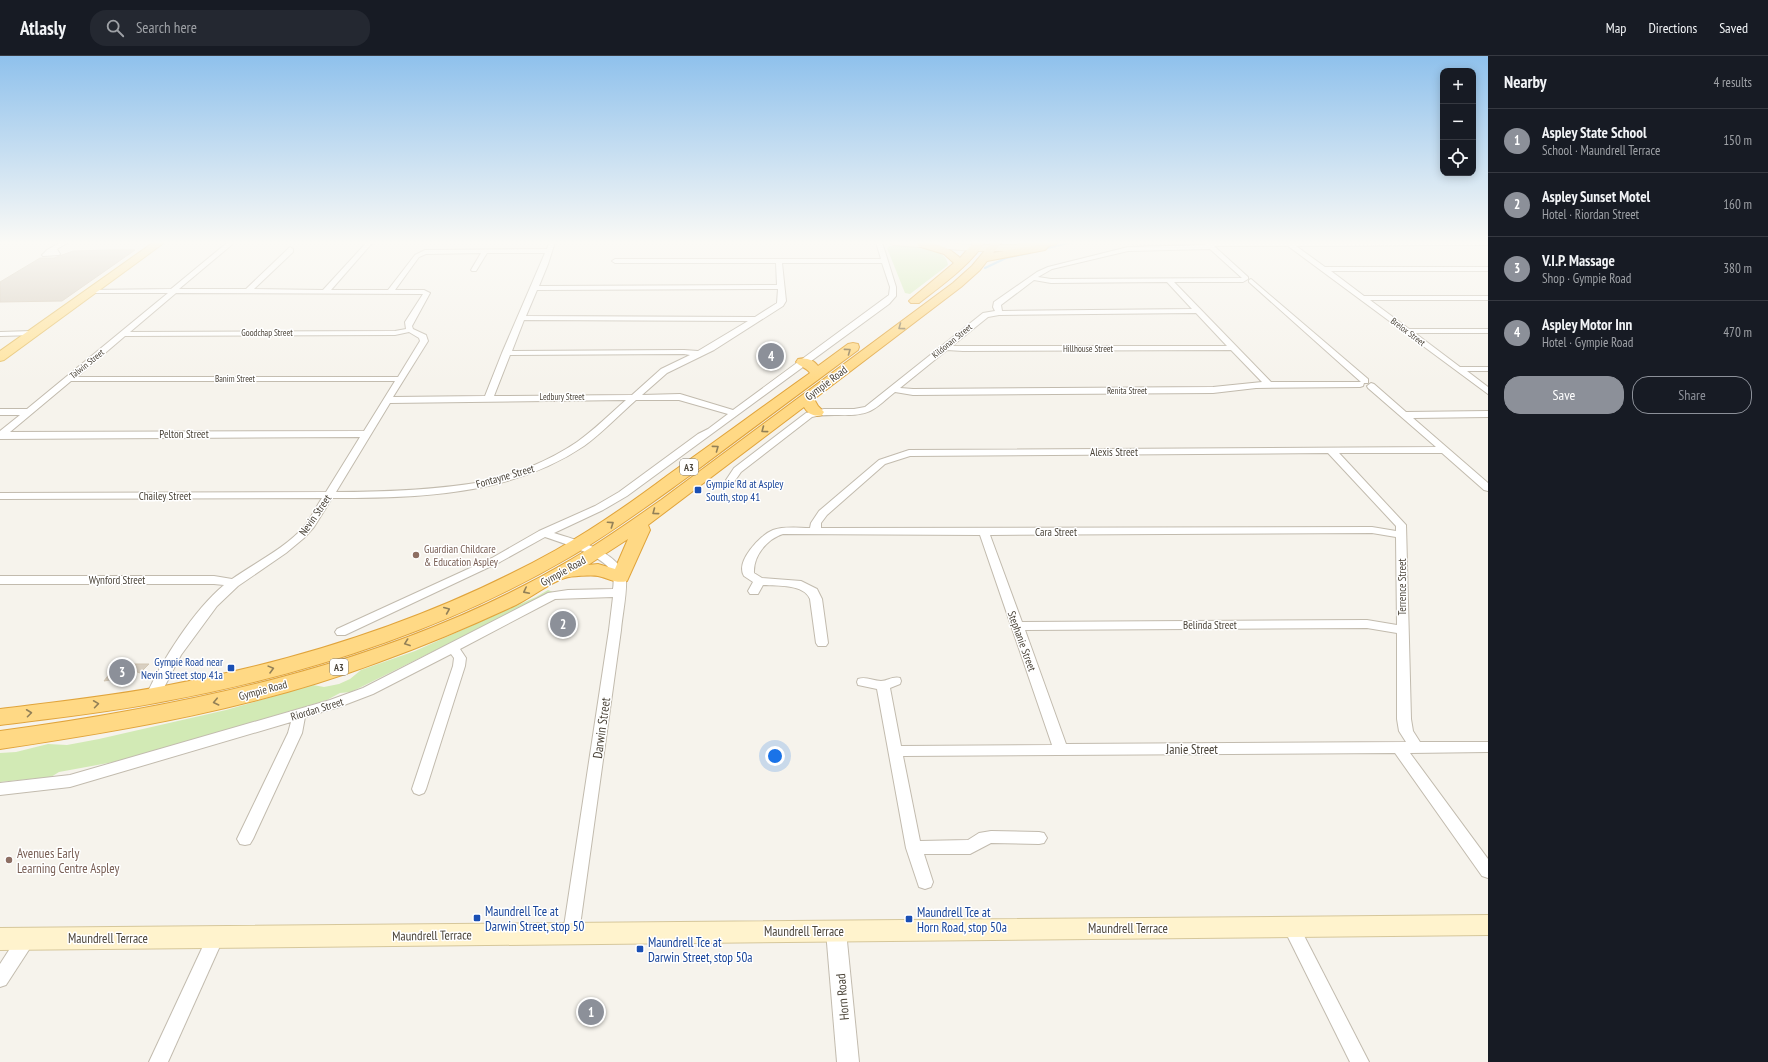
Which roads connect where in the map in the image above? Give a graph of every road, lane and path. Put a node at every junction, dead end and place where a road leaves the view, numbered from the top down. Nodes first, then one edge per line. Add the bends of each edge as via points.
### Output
1 (94, 289) edge
2 (176, 289) edge
3 (250, 289) edge
4 (534, 289) edge
5 (781, 289) edge
6 (893, 289) edge
7 (929, 289) edge
8 (950, 289) edge
9 (1018, 289) edge
10 (1176, 289) edge
11 (1256, 289) edge
12 (1351, 289) edge
13 (91, 291) junction
14 (174, 291) junction
15 (248, 291) junction
16 (326, 291) joint
17 (391, 291) joint
18 (1363, 298) junction
19 (1488, 298) edge
20 (906, 308) dead end
21 (1198, 312) junction
22 (999, 313) junction
23 (521, 318) junction
24 (756, 319) junction
25 (410, 330) junction
26 (1407, 331) junction
27 (1488, 331) edge
28 (0, 334) edge
29 (32, 334) junction
30 (124, 334) junction
31 (861, 342) dead end
32 (944, 347) junction
33 (1233, 348) junction
34 (506, 353) junction
35 (699, 354) junction
36 (0, 357) edge
37 (803, 362) junction
38 (1458, 369) junction
39 (1488, 369) edge
40 (817, 374) junction
41 (68, 379) junction
42 (401, 379) junction
43 (1268, 384) junction
44 (1365, 384) junction
45 (893, 389) junction
46 (1488, 391) edge
47 (634, 397) junction
48 (489, 398) junction
49 (807, 398) junction
50 (388, 400) junction
51 (0, 412) edge
52 (28, 412) junction
53 (733, 413) junction
54 (787, 413) junction
55 (813, 413) junction
56 (1488, 414) edge
57 (1404, 415) junction
58 (367, 434) junction
59 (1, 435) edge
60 (1445, 450) junction
61 (1332, 451) junction
62 (731, 480) dead end
63 (1488, 488) edge
64 (329, 495) junction
65 (0, 496) edge
66 (639, 524) junction
67 (558, 526) junction
68 (815, 531) junction
69 (984, 532) junction
70 (543, 533) junction
71 (1402, 535) junction
72 (578, 544) junction
73 (594, 553) junction
74 (561, 573) junction
75 (0, 580) edge
76 (233, 583) junction
77 (619, 585) junction
78 (1017, 626) junction
79 (1403, 630) junction
80 (341, 632) dead end
81 (822, 643) dead end
82 (453, 647) junction
83 (863, 682) dead end
84 (153, 696) junction
85 (57, 710) junction
86 (299, 714) junction
87 (0, 717) edge
88 (45, 734) junction
89 (0, 740) edge
90 (1488, 747) edge
91 (1399, 748) junction
92 (1416, 748) junction
93 (1062, 750) junction
94 (896, 751) junction
95 (0, 789) edge
96 (419, 789) dead end
97 (1039, 838) dead end
98 (245, 839) dead end
99 (914, 848) junction
100 (1488, 871) edge
101 (925, 882) dead end
102 (1488, 925) edge
103 (1291, 927) junction
104 (836, 931) junction
105 (571, 933) junction
106 (216, 937) junction
107 (0, 939) edge
108 (26, 939) junction
109 (0, 979) edge
110 (158, 1062) edge
111 (848, 1062) edge
112 (1360, 1062) edge

1 - 13 main road
2 - 14 street, Talwin Street
3 - 15 street
4 - 23 street
5 - 24 street, Fontayne Street via 782,302
6 - 37 street via 893,294 886,302
7 - 20 highway
8 -> 49 highway, Gympie Road / A3
9 - 22 street via 997,304
10 - 21 street
11 - 44 street
12 - 18 street, Brelox Street
13 - 14 street
13 - 29 main road
14 - 15 street
14 - 30 street, Talwin Street
15 - 16 street
16 - 17 street
17 - 25 street via 427,293 409,322
18 - 19 street
18 - 26 street, Brelox Street
21 - 22 street, Kildonan Street
21 - 33 street
22 - 32 street, Kildonan Street via 981,317
23 - 24 street
23 - 34 street
24 - 35 street, Fontayne Street
25 - 30 street, Goodchap Street via 395,333
25 - 42 street, Nevin Street via 424,341
26 - 27 street
26 - 38 street, Brelox Street
28 - 29 street
29 - 36 main road
30 - 41 street, Talwin Street
40 -> 31 highway, Gympie Road / A3
32 - 33 street, Hillhouse Street
32 - 45 street, Kildonan Street
33 - 43 street
34 - 35 street
34 - 48 street
35 - 47 street, Fontayne Street via 664,371
37 - 40 highway via 811,365
37 - 53 street
38 - 39 street
38 - 46 street, Brelox Street
72 -> 40 highway, Gympie Road / A3 via 647,498
41 - 42 street, Banim Street
41 - 52 street, Talwin Street
42 - 50 street, Nevin Street
43 - 44 street, Renita Street
43 - 45 street, Renita Street via 1197,390 913,392
44 - 57 street
45 - 55 street, Kildonan Street via 865,410
47 - 48 street, Ledbury Street
47 - 53 street, Ledbury Street via 685,397
47 - 64 street, Fontayne Street via 575,447 556,459 520,474 484,485 435,491 391,495
48 - 50 street, Ledbury Street
49 - 54 highway, Gympie Road / A3
49 - 55 highway
50 - 58 street, Nevin Street
51 - 52 street
52 - 59 street, Talwin Street
53 - 67 street via 623,494
54 - 55 highway
54 -> 66 highway, Gympie Road / A3
55 - 62 street via 737,470
56 - 57 street
57 - 60 street
58 - 59 street, Pelton Street
58 - 64 street, Nevin Street
60 - 61 street, Alexis Street
60 - 63 street
61 - 68 street, Alexis Street via 904,454 879,464 823,513 816,523
61 - 71 street, Terrence Street via 1398,520
64 - 65 street, Chailey Street
64 - 76 street, Nevin Street via 309,527 289,548
66 - 73 highway, Gympie Road / A3
66 - 77 highway via 640,530
67 - 70 street
67 - 72 street, Gympie Road
68 - 69 street, Cara Street
68 - 81 street, Cara Street via 782,530 768,537 752,556 748,564 748,574 757,586 802,585 813,592
69 - 71 street, Cara Street via 1372,530
69 - 78 street, Stephanie Street
70 - 72 street, Gympie Road
70 - 80 street via 504,556
71 - 79 street, Terrence Street
72 - 73 street
84 -> 72 highway, Gympie Road / A3 via 240,677 382,635 490,591
73 - 74 highway, Gympie Road / A3
73 - 77 street via 613,565
74 - 77 highway via 598,570
74 -> 88 highway, Gympie Road / A3 via 451,626 325,672 244,696 150,717
75 - 76 street, Wynford Street via 214,580
76 - 84 street, Nevin Street via 205,612 162,676
77 - 82 street, Riordan Street via 552,596
77 - 105 street, Darwin Street via 615,630
78 - 79 street, Belinda Street via 1367,624
78 - 93 street, Stephanie Street
79 - 92 street, Terrence Street via 1404,719 1406,731
82 - 86 street, Riordan Street via 368,691
82 - 96 street via 460,658 459,666
83 - 94 street via 889,684
85 -> 84 highway, Gympie Road / A3
87 -> 85 highway, Gympie Road / A3
85 - 88 highway
86 - 95 street, Riordan Street via 70,781
86 - 98 street via 296,733
88 - 89 highway, Gympie Road / A3
90 - 92 street, Janie Street
91 - 92 street, Janie Street
91 - 93 street, Janie Street
91 - 100 street
93 - 94 street, Janie Street
94 - 99 street
97 - 99 street via 990,837 970,847
99 - 101 street
102 - 103 main road, Maundrell Terrace
103 - 104 main road, Maundrell Terrace
103 - 112 street
104 - 105 main road, Maundrell Terrace
104 - 111 street, Horn Road
105 - 106 main road, Maundrell Terrace
106 - 108 main road, Maundrell Terrace
106 - 110 street
107 - 108 main road, Maundrell Terrace
108 - 109 street

